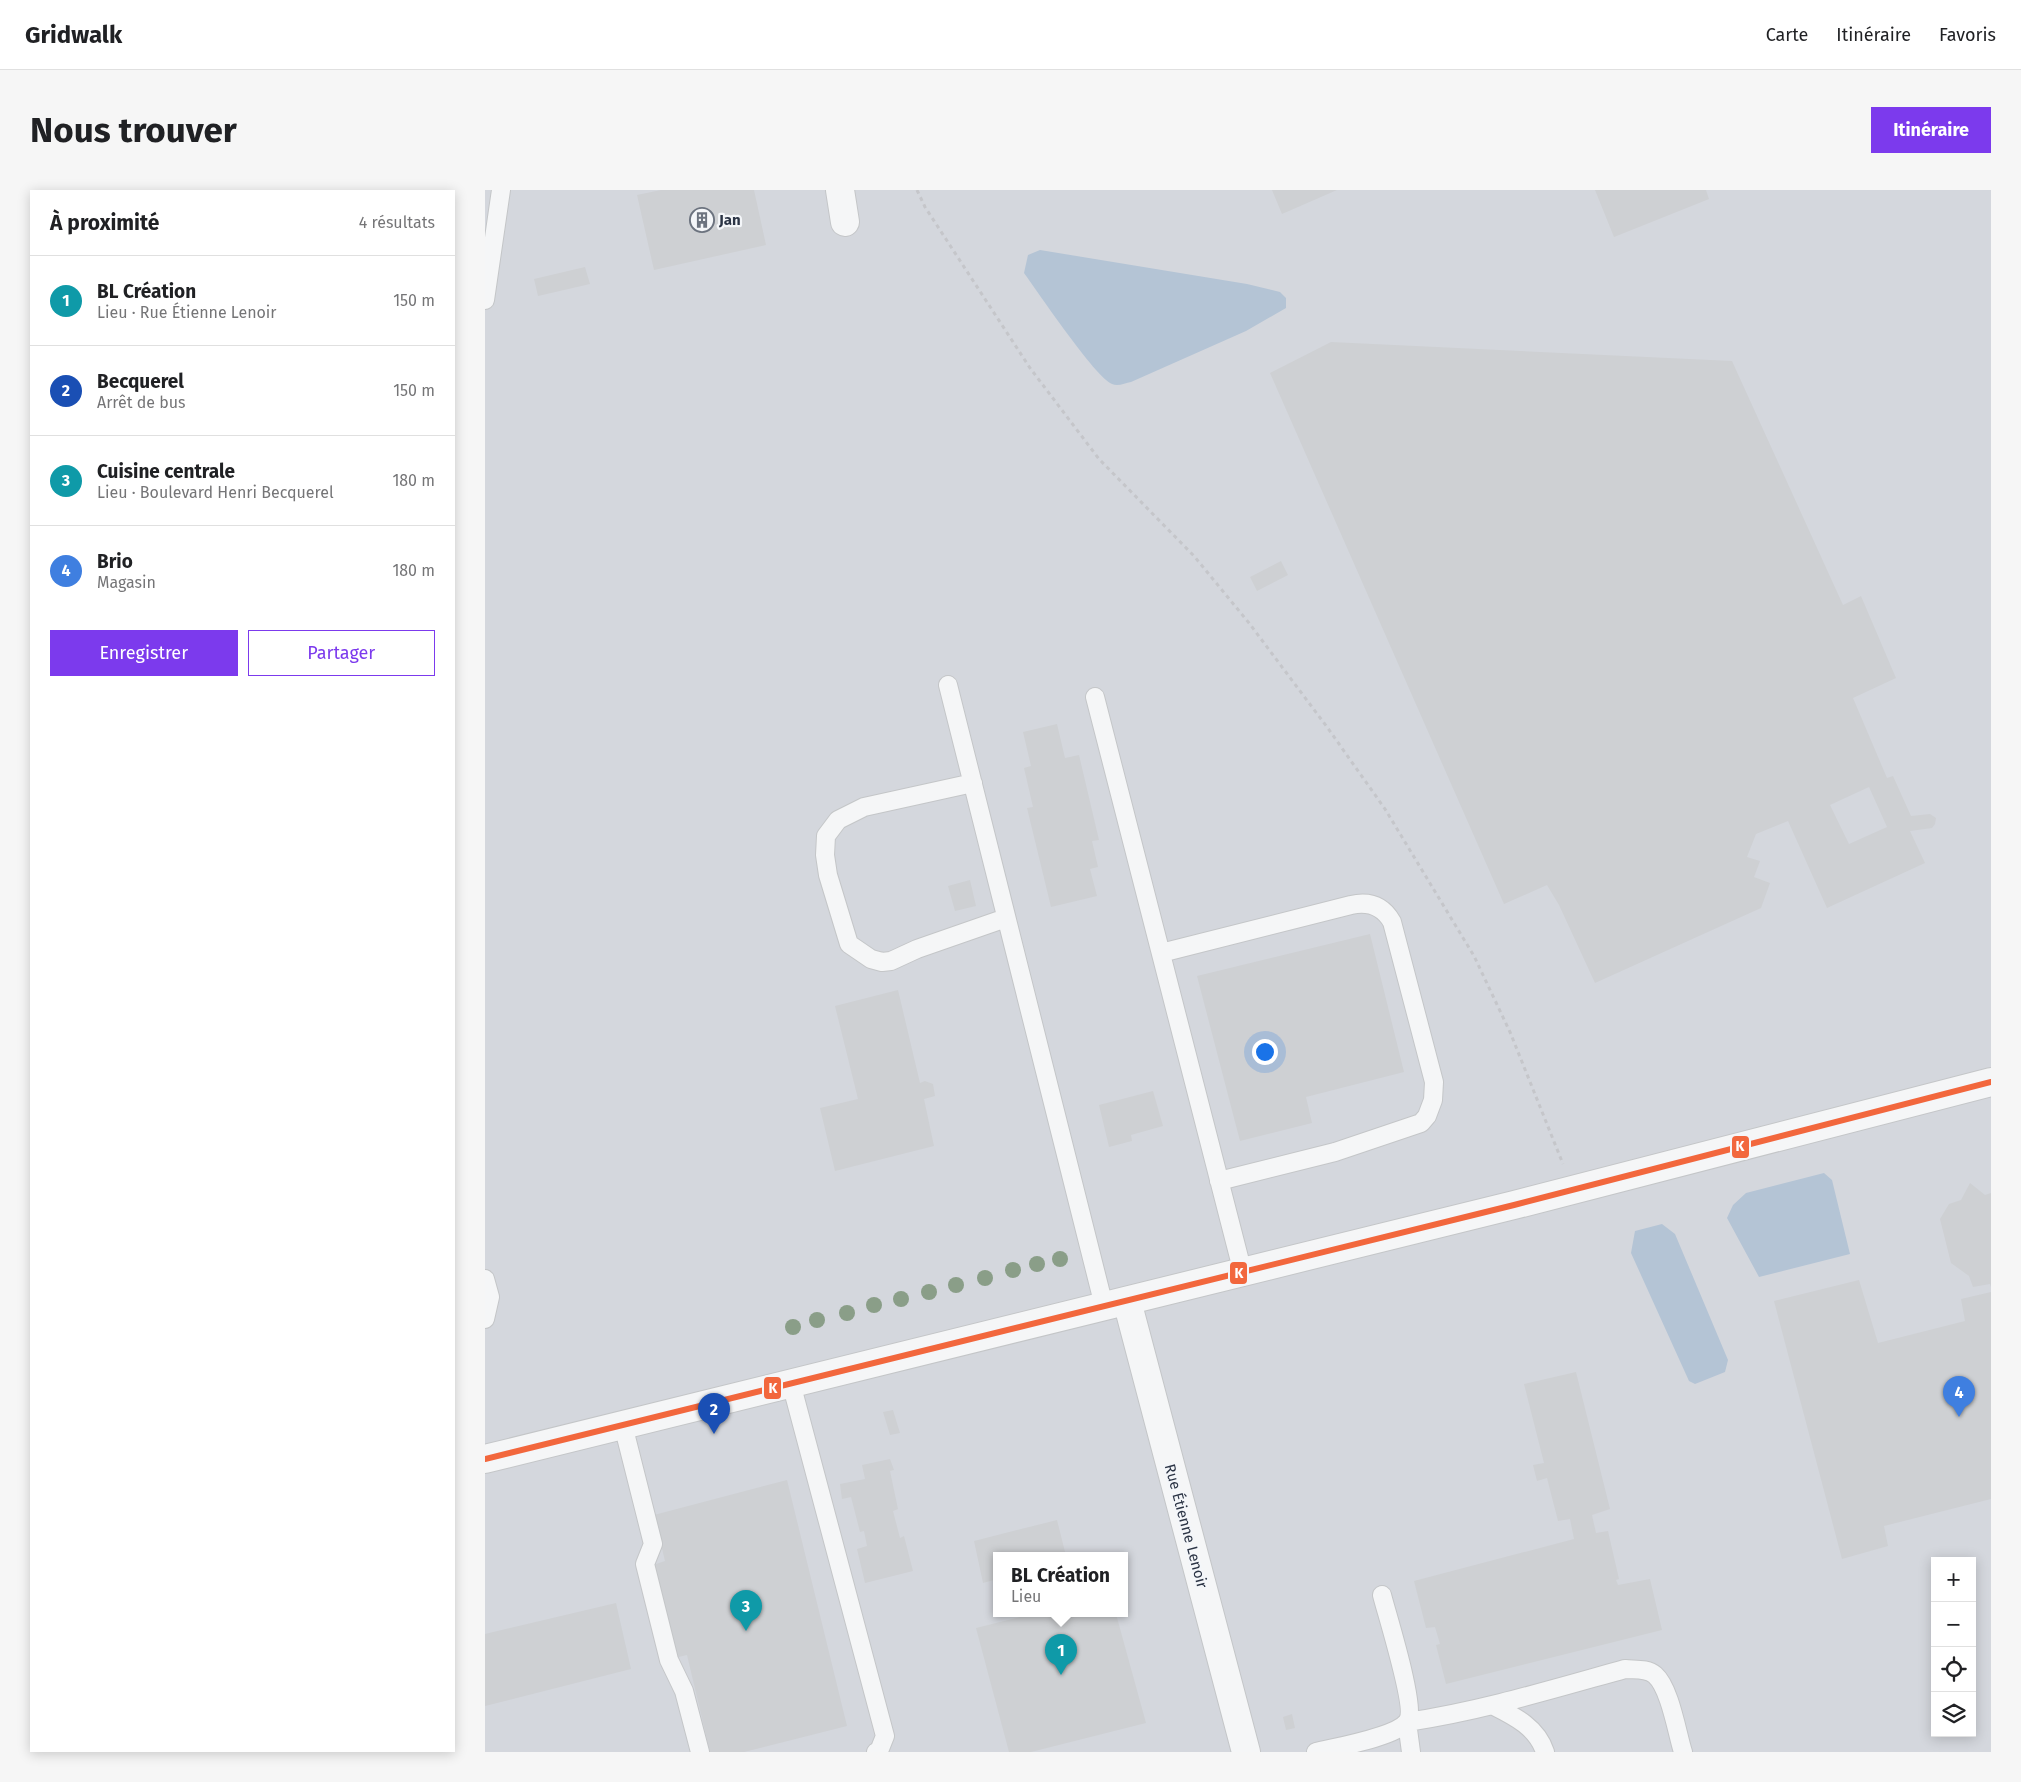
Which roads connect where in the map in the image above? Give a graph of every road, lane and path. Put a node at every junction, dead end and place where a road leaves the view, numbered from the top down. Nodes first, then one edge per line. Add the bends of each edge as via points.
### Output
1 (501, 190) edge
2 (840, 190) edge
3 (917, 190) edge
4 (845, 222) dead end
5 (485, 300) edge
6 (948, 685) dead end
7 (1095, 697) dead end
8 (973, 783) junction
9 (1006, 918) junction
10 (1161, 953) junction
11 (1991, 1082) edge
12 (1219, 1181) junction
13 (1574, 1190) junction
14 (1243, 1273) junction
15 (485, 1279) edge
16 (1115, 1303) junction
17 (485, 1319) edge
18 (791, 1383) junction
19 (623, 1425) junction
20 (485, 1459) edge
21 (1382, 1595) dead end
22 (1492, 1704) junction
23 (1407, 1722) junction
24 (701, 1752) edge
25 (876, 1752) edge
26 (1246, 1752) edge
27 (1316, 1752) edge
28 (1411, 1752) edge
29 (1545, 1752) edge
30 (1683, 1752) edge

1 - 5 lane
2 - 4 street
3 - 13 path via 1029,368 1099,459 1193,556 1249,623 1385,809 1474,956 1510,1032
6 - 8 lane
7 - 10 lane
8 - 9 lane
8 - 9 lane via 864,807 838,820 825,836 828,875 849,944 876,960 891,961
9 - 16 lane
10 - 12 lane
10 - 12 lane via 1365,902 1386,912 1392,922 1428,1056 1434,1082 1433,1100 1421,1123 1335,1152
11 - 13 street
12 - 14 lane
13 - 14 street
14 - 16 street
15 - 17 lane via 490,1297
16 - 18 street
16 - 26 street, Rue Étienne Lenoir
18 - 19 street
18 - 25 lane via 885,1736
19 - 20 street
19 - 24 lane via 653,1544 645,1564 669,1660 684,1691
21 - 23 lane via 1407,1691 1411,1712
22 - 23 lane
22 - 29 lane via 1519,1718 1537,1736
22 - 30 lane via 1625,1670 1643,1670 1655,1675 1664,1688
23 - 27 lane via 1388,1734
23 - 28 lane

